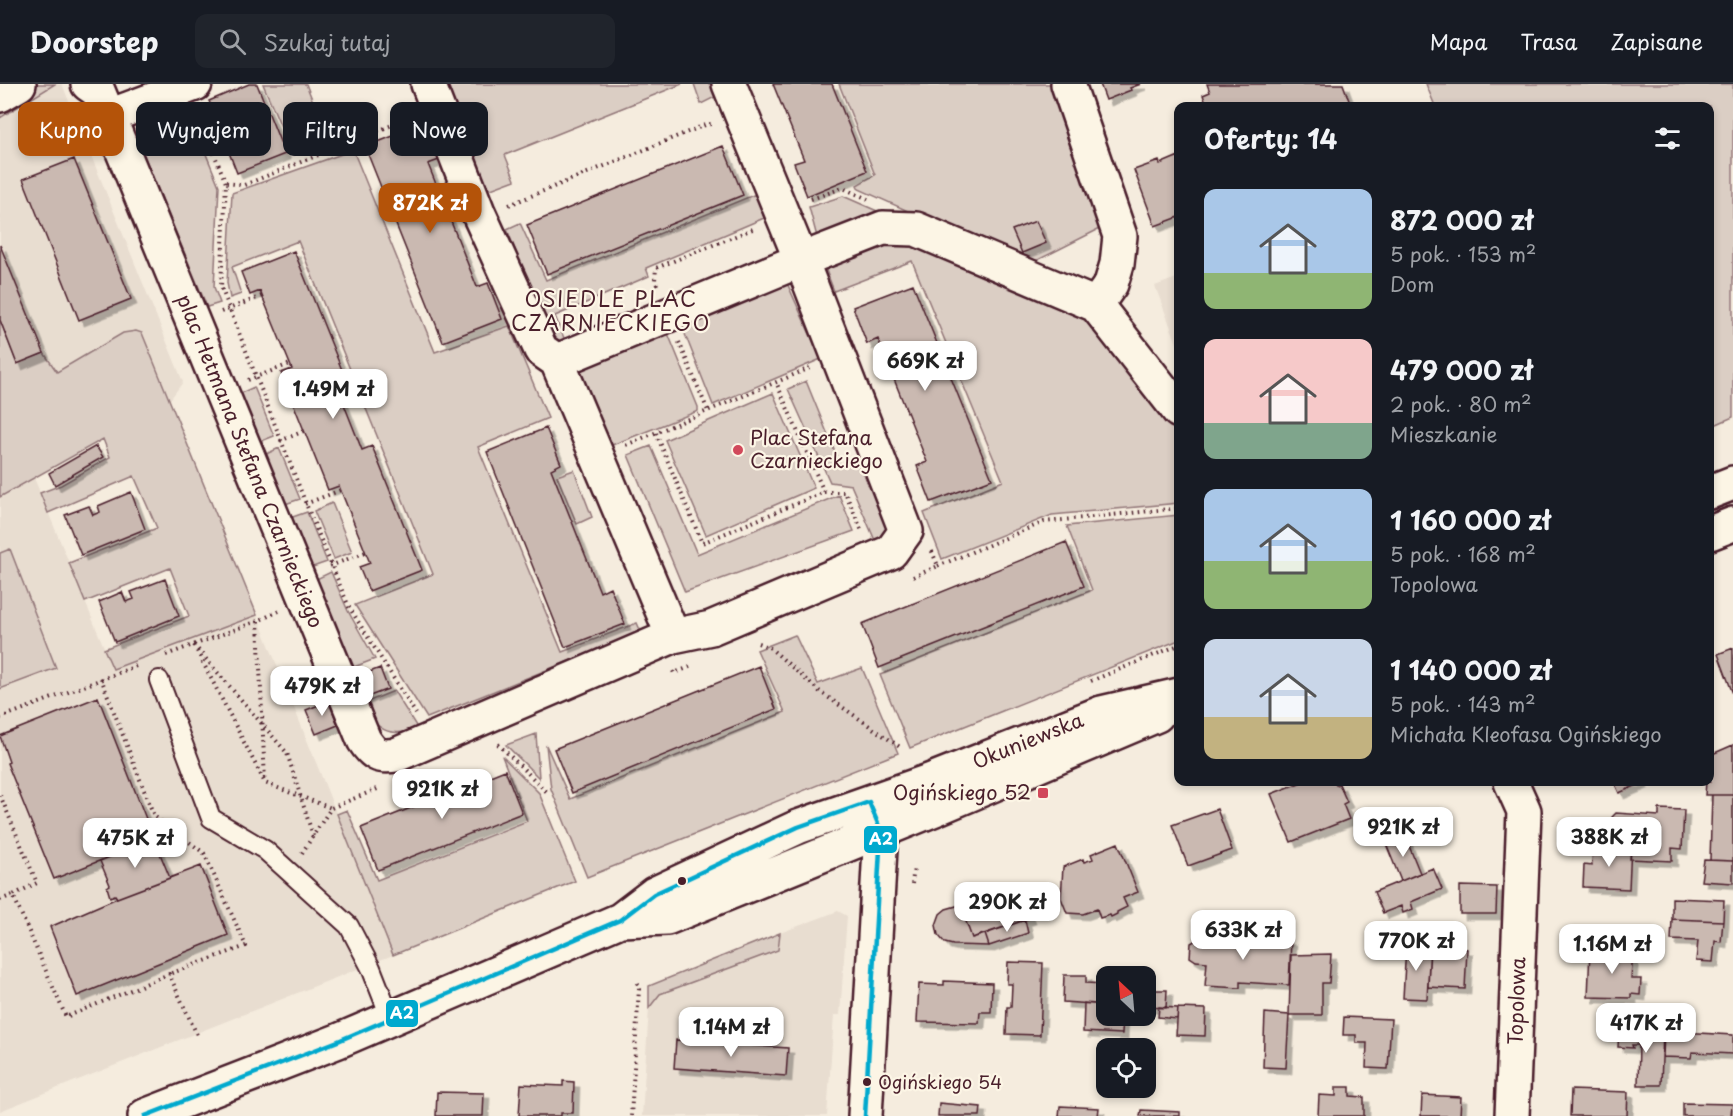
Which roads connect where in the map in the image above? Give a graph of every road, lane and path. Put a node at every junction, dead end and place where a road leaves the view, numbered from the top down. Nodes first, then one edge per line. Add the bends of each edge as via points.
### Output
1 (19, 84) edge
2 (88, 84) edge
3 (428, 84) edge
4 (729, 84) edge
5 (1068, 84) edge
6 (191, 86) edge
7 (0, 95) edge
8 (102, 102) edge
9 (124, 111) edge
10 (713, 124) dead end
11 (390, 126) edge
12 (124, 154) edge
13 (226, 183) junction
14 (505, 213) dead end
15 (762, 225) dead end
16 (801, 260) junction
17 (262, 296) dead end
18 (1096, 305) junction
19 (229, 309) junction
20 (668, 316) junction
21 (194, 323) junction
22 (838, 356) junction
23 (557, 361) junction
24 (290, 364) dead end
25 (256, 377) junction
26 (776, 382) junction
27 (221, 391) junction
28 (1174, 405) edge
29 (708, 411) junction
30 (656, 433) junction
31 (597, 457) junction
32 (1733, 483) edge
33 (341, 490) dead end
34 (1714, 490) edge
35 (306, 504) junction
36 (1174, 509) edge
37 (273, 517) junction
38 (1733, 524) edge
39 (1714, 531) edge
40 (929, 544) dead end
41 (366, 552) dead end
42 (332, 566) junction
43 (938, 566) junction
44 (299, 579) junction
45 (909, 579) dead end
46 (258, 621) dead end
47 (711, 628) junction
48 (661, 641) junction
49 (694, 666) dead end
50 (101, 678) dead end
51 (159, 680) dead end
52 (1174, 696) edge
53 (1174, 708) edge
54 (261, 722) junction
55 (504, 737) dead end
56 (431, 740) junction
57 (900, 747) dead end
58 (265, 783) junction
59 (1513, 786) edge
60 (381, 788) dead end
61 (547, 792) dead end
62 (0, 795) edge
63 (301, 797) junction
64 (331, 808) junction
65 (875, 816) junction
66 (313, 836) junction
67 (290, 872) junction
68 (13, 895) junction
69 (0, 900) edge
70 (169, 974) junction
71 (637, 981) dead end
72 (391, 1019) junction
73 (198, 1037) dead end
74 (145, 1116) edge
75 (631, 1116) edge
76 (865, 1116) edge
77 (1512, 1116) edge

1 - 7 street
2 - 8 street, plac Hetmana Stefana Czarnieckiego
3 - 23 street via 478,212 541,350
4 - 16 street, plac Hetmana Stefana Czarnieckiego
5 - 18 street via 1120,236 1111,284
6 - 9 street
6 - 13 path
10 - 14 path via 509,205
11 - 13 path via 244,185
12 - 21 street, plac Hetmana Stefana Czarnieckiego
13 - 19 path via 221,287
15 - 20 path via 656,268 655,280
16 - 18 street via 883,228 916,229
16 - 20 street
16 - 22 street, plac Hetmana Stefana Czarnieckiego
17 - 19 path
18 - 28 street
19 - 21 path
19 - 25 path
20 - 23 street
20 - 29 path
21 - 27 street, plac Hetmana Stefana Czarnieckiego
22 - 26 path
22 - 47 street, plac Hetmana Stefana Czarnieckiego via 906,531 891,552
23 - 31 street
24 - 25 path
25 - 27 path
25 - 35 path
26 - 29 path
26 - 30 path via 824,492 702,543
27 - 37 street, plac Hetmana Stefana Czarnieckiego
29 - 30 path
30 - 31 path
31 - 48 street
32 - 34 street
33 - 35 path
35 - 37 path
35 - 42 path
36 - 43 path via 1044,522
37 - 44 street, plac Hetmana Stefana Czarnieckiego
38 - 39 street
40 - 43 path
41 - 42 path
42 - 44 path
42 - 56 path via 349,607
43 - 45 path
44 - 56 street, plac Hetmana Stefana Czarnieckiego via 370,749 384,757
46 - 54 path
47 - 48 street, plac Hetmana Stefana Czarnieckiego
47 - 57 path via 768,647 819,691
48 - 49 path via 674,673
48 - 56 street, plac Hetmana Stefana Czarnieckiego
50 - 70 path via 154,816 204,852 246,946
51 - 67 lane via 212,818 265,850
52 - 65 street, Okuniewska via 1101,713 929,780
53 - 65 street, Okuniewska
54 - 58 path
54 - 58 path via 194,645
54 - 63 path via 287,753
55 - 61 path via 494,740
58 - 63 path
59 - 77 street, Topolowa via 1524,811
60 - 64 path
62 - 68 path via 37,883
63 - 64 path
63 - 66 path
64 - 66 path
65 - 72 street, Okuniewska via 667,918 620,920
65 - 76 street
66 - 67 path
67 - 72 lane via 349,926
68 - 69 path
68 - 70 path via 66,1017
70 - 73 path
71 - 75 path
72 - 74 street, Okuniewska

